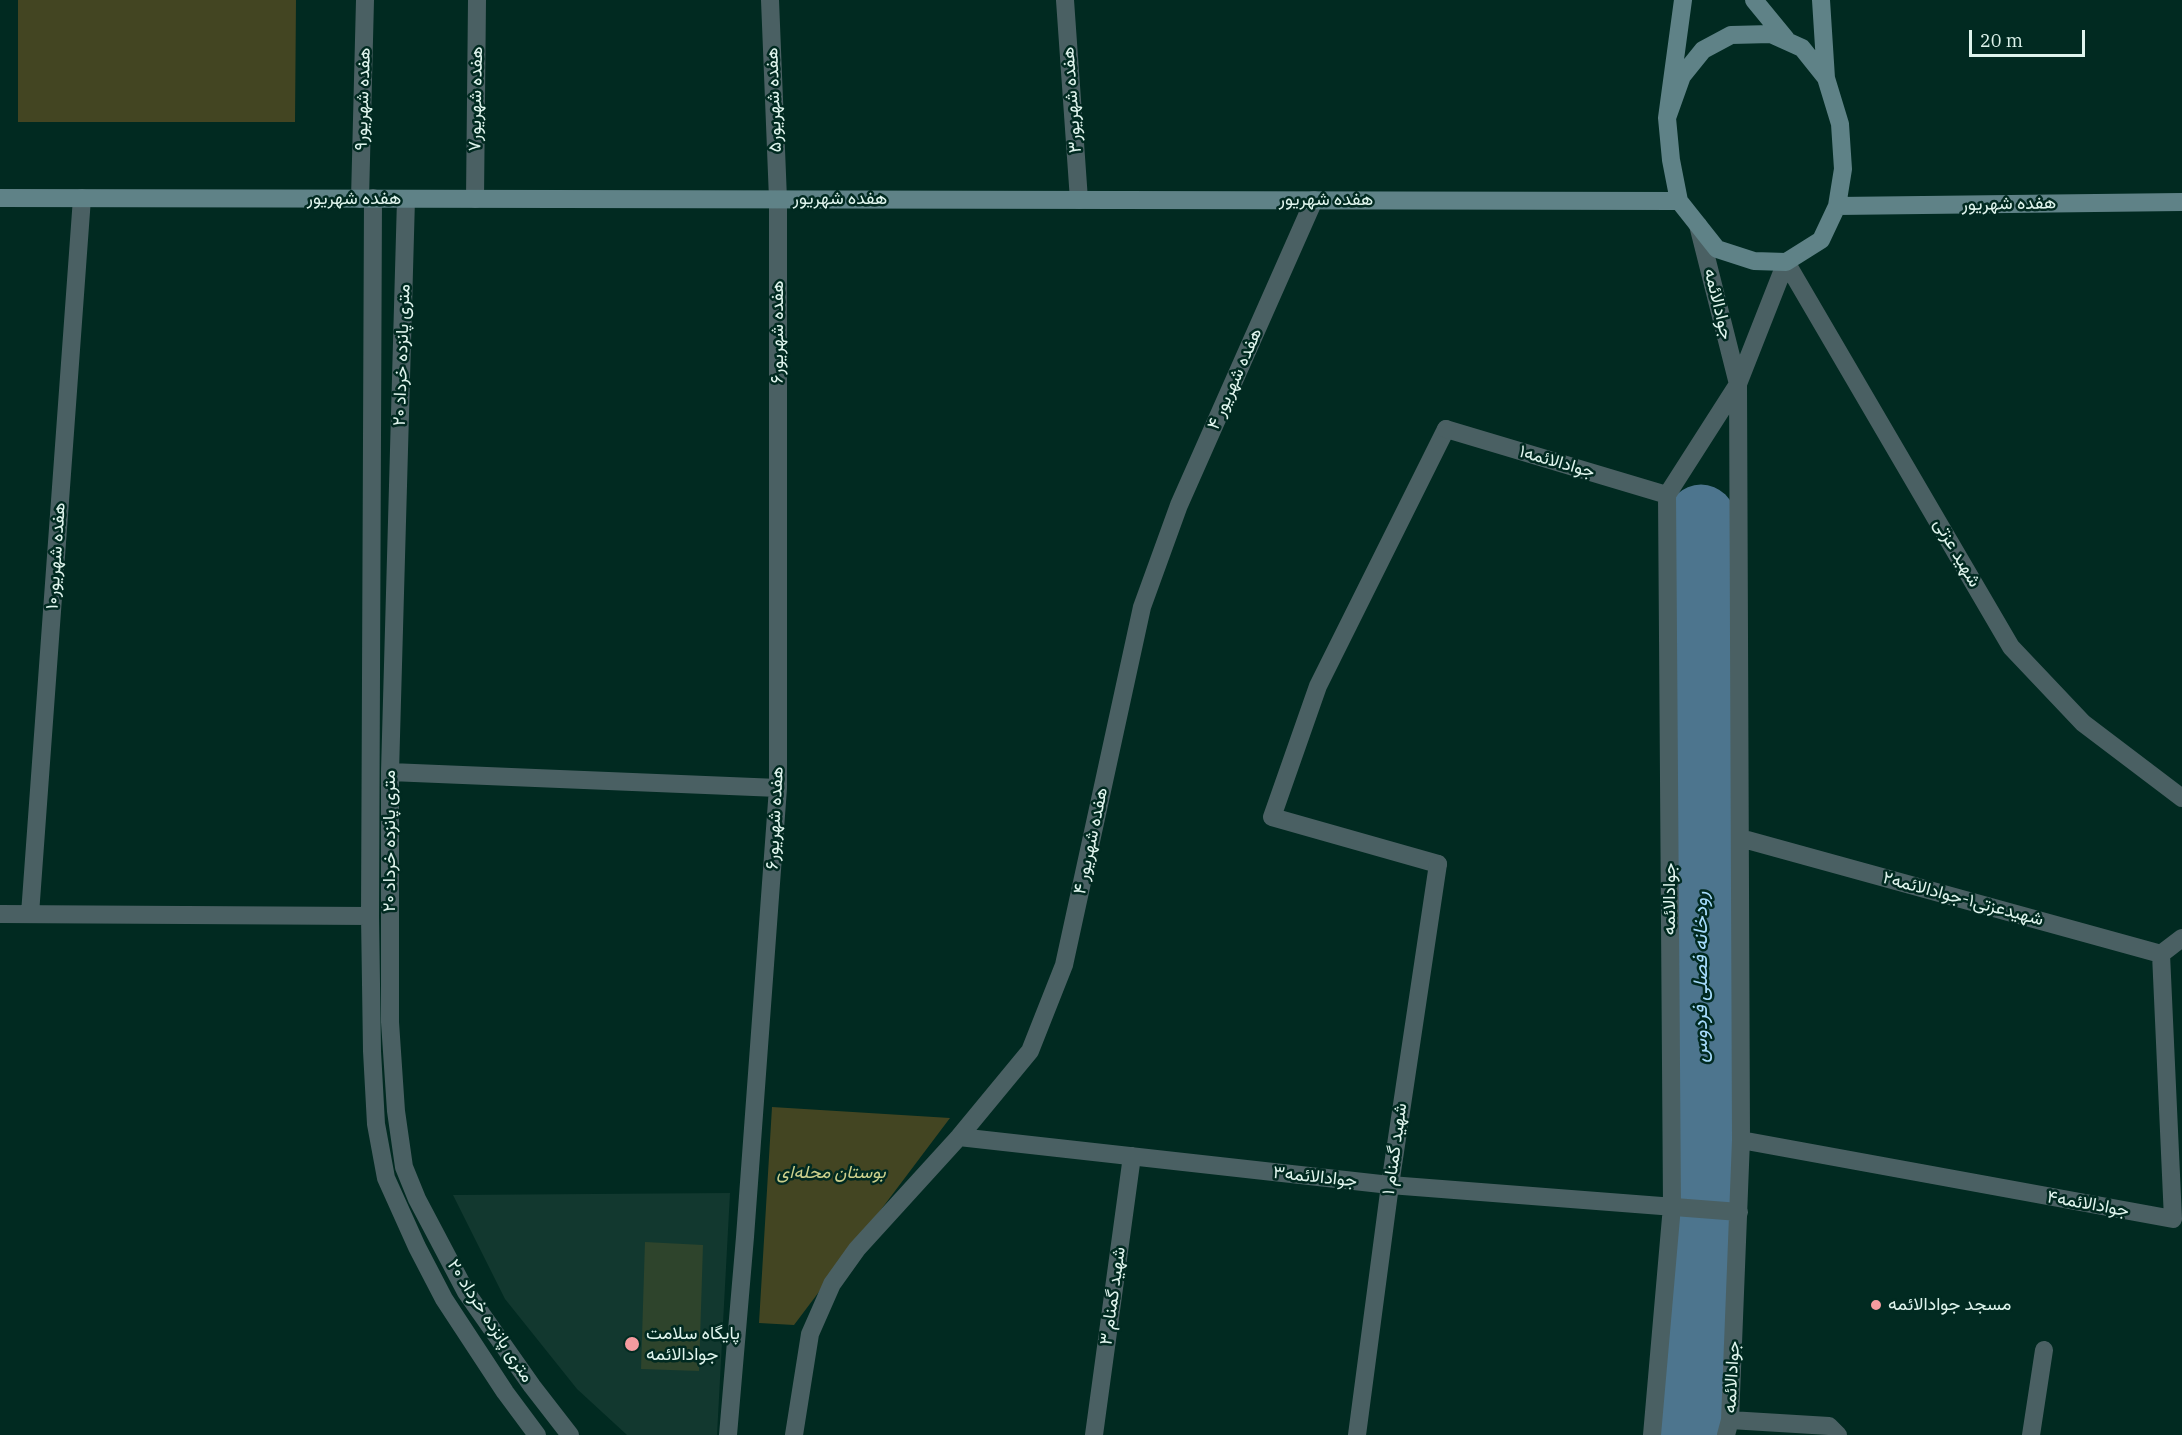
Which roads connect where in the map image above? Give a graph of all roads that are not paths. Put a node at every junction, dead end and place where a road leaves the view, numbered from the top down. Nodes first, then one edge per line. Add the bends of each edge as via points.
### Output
1 (365, 0) edge
2 (477, 0) edge
3 (770, 0) edge
4 (1065, 0) edge
5 (1683, 0) edge
6 (1754, 0) edge
7 (1821, 0) edge
8 (1790, 42) junction
9 (1826, 78) junction
10 (1667, 118) junction
11 (0, 198) edge
12 (82, 198) junction
13 (366, 199) junction
14 (406, 199) junction
15 (475, 199) junction
16 (778, 199) junction
17 (1080, 200) junction
18 (1314, 200) junction
19 (1679, 201) junction
20 (2182, 202) edge
21 (1837, 206) junction
22 (1698, 225) junction
23 (1786, 262) junction
24 (1738, 384) junction
25 (1667, 495) junction
26 (390, 772) junction
27 (778, 788) junction
28 (2182, 798) edge
29 (1740, 838) junction
30 (1438, 864) joint
31 (0, 914) edge
32 (30, 914) junction
33 (370, 916) junction
34 (2182, 938) edge
35 (2161, 954) junction
36 (959, 1137) junction
37 (1741, 1140) junction
38 (1132, 1156) junction
39 (1390, 1185) junction
40 (1672, 1206) junction
41 (1739, 1212) junction
42 (2044, 1350) dead end
43 (1728, 1428) edge
44 (537, 1435) edge
45 (570, 1435) edge
46 (728, 1435) edge
47 (794, 1435) edge
48 (1094, 1435) edge
49 (1357, 1435) edge
50 (1652, 1435) edge
51 (1838, 1435) edge
52 (2031, 1435) edge

1 - 13 street, هفده شهریور۹
2 - 15 street, هفده شهریور۷
3 - 16 street, هفده شهریور۵
4 - 17 street, هفده شهریور۳
5 - 10 main road
6 - 8 main road
7 - 9 main road
8 - 9 main road via 1802,48
8 - 10 main road via 1771,34 1731,35 1703,50 1683,76
9 - 21 main road via 1840,124 1843,169
10 - 19 main road
11 - 12 main road, هفده شهریور
12 - 13 main road, هفده شهریور
12 - 32 street, هفده شهریور۱۰
13 - 14 main road, هفده شهریور
13 - 33 street, ۲۰ متری پانزده خرداد
14 - 15 main road, هفده شهریور
14 - 26 street, ۲۰ متری پانزده خرداد
15 - 16 main road, هفده شهریور
16 - 17 main road, هفده شهریور
16 - 27 street, هفده شهریور۶
17 - 18 main road, هفده شهریور
18 - 19 main road, هفده شهریور
18 - 36 street, هفده شهریور ۴ via 1179,506 1142,607 1064,965 1030,1051
19 - 22 main road
20 - 21 main road, هفده شهریور
21 - 23 main road via 1821,240
22 - 23 main road via 1717,249 1754,261
22 - 24 street, جوادالائمه
23 - 24 street, جوادالائمه
23 - 28 street, شهید عزتی via 2011,646 2083,723
24 - 25 street, جوادالائمه
24 - 29 street, جوادالائمه
25 - 30 street, جوادالائمه۱ via 1446,429 1318,686 1272,817
25 - 40 street, جوادالائمه
26 - 27 street
26 - 45 street, ۲۰ متری پانزده خرداد via 390,1022 404,1167 466,1292
27 - 46 street, هفده شهریور۶
29 - 35 street, شهیدعزتی۱-جوادالائمه۲
29 - 37 street, جوادالائمه
30 - 39 street, شهید گمنام ۱
31 - 32 street
32 - 33 street
33 - 44 street, ۲۰ متری پانزده خرداد via 376,1124 386,1178 444,1299
34 - 35 street
35 - 37 street, جوادالائمه۴ via 2174,1219
36 - 38 street, جوادالائمه۳
36 - 47 street, هفده شهریور ۴ via 858,1249 832,1284 810,1334
37 - 41 street, جوادالائمه
38 - 39 street, جوادالائمه۳
38 - 48 street, شهید گمنام ۳
39 - 40 street, جوادالائمه۳
39 - 49 street, شهید گمنام ۱
40 - 41 street, جوادالائمه۳
40 - 50 street, جوادالائمه
41 - 43 street, جوادالائمه
42 - 52 street
43 - 51 street via 1829,1426

